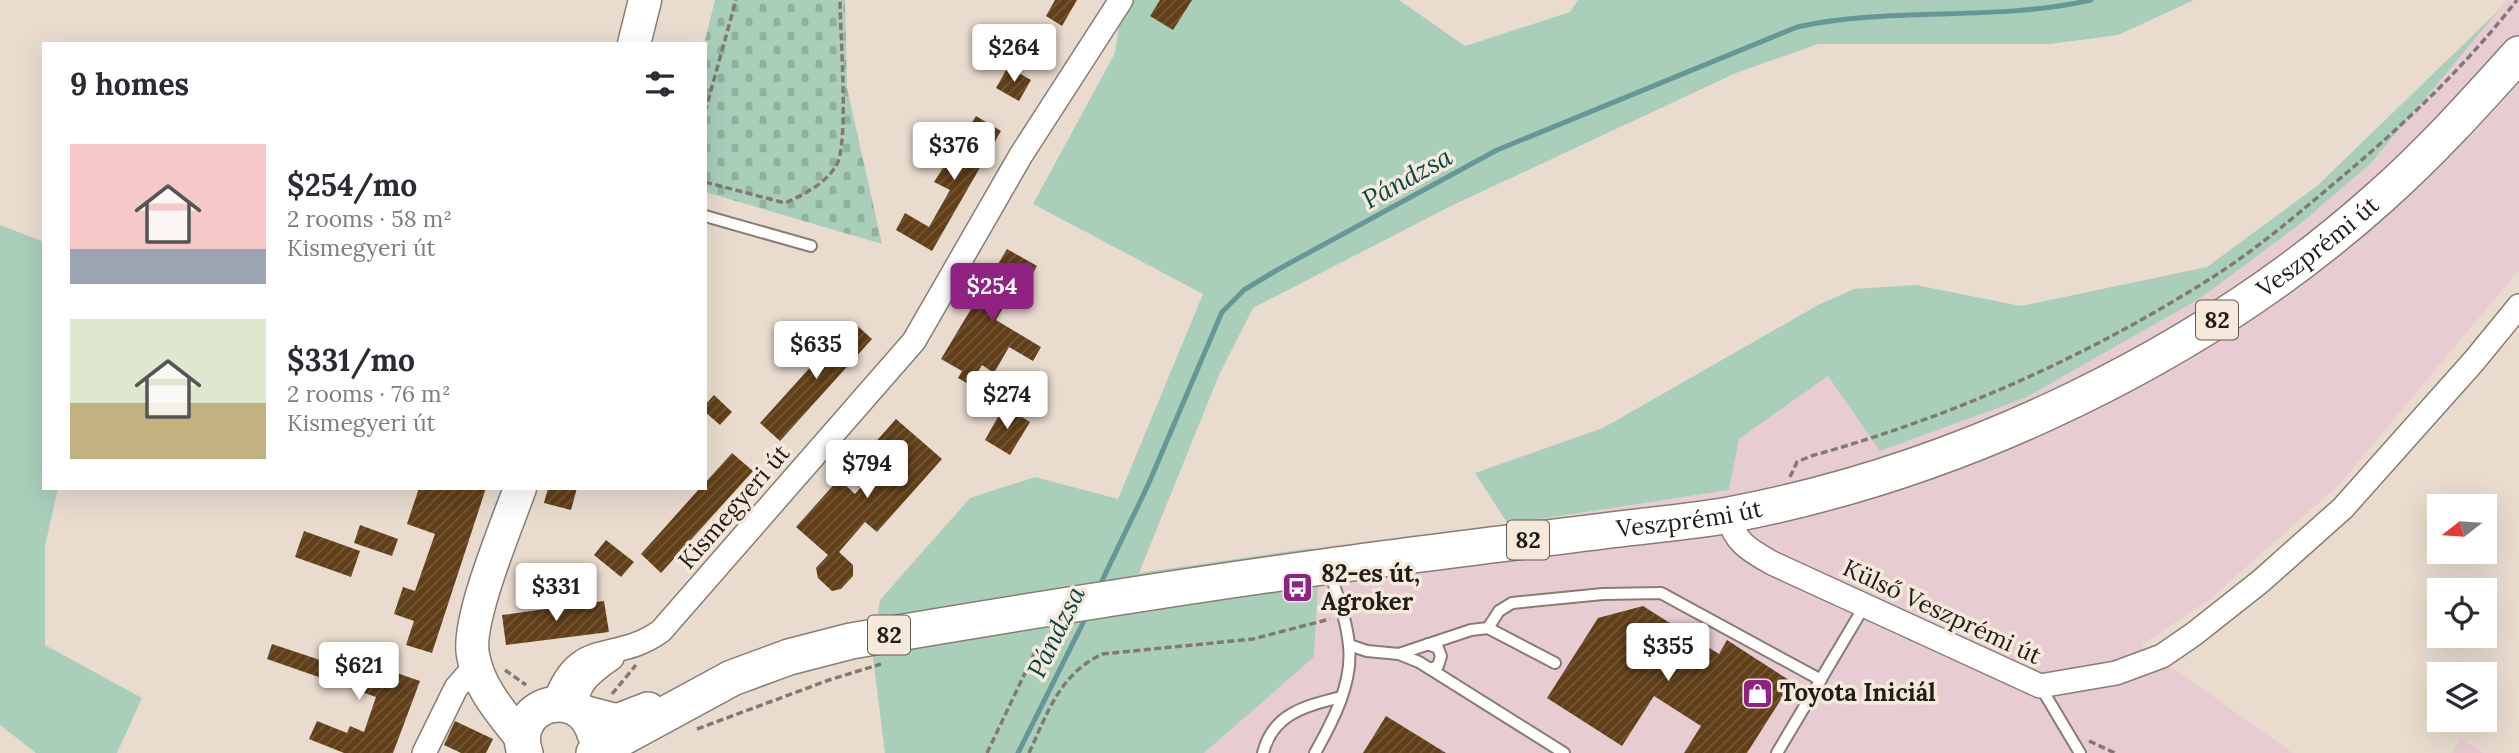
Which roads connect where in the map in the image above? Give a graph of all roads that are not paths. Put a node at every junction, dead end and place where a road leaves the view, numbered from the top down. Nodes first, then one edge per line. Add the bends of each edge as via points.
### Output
1 (645, 0) edge
2 (1103, 0) edge
3 (1121, 0) edge
4 (1104, 30) junction
5 (635, 42) edge
6 (2519, 54) edge
7 (707, 217) edge
8 (811, 246) dead end
9 (2519, 306) edge
10 (519, 490) edge
11 (1728, 515) junction
12 (1329, 566) junction
13 (1864, 605) junction
14 (1488, 628) junction
15 (1428, 644) junction
16 (1349, 645) junction
17 (1399, 654) junction
18 (1555, 663) dead end
19 (475, 666) junction
20 (1430, 669) junction
21 (732, 678) junction
22 (1821, 680) junction
23 (2040, 686) junction
24 (1341, 697) junction
25 (543, 729) edge
26 (424, 753) edge
27 (594, 753) edge
28 (1262, 753) edge
29 (1315, 753) edge
30 (1564, 753) edge
31 (1777, 753) edge
32 (2080, 753) edge

1 - 5 main road
2 - 4 street
3 - 4 street, Kismegyeri út
4 - 25 street, Kismegyeri út via 1021,155 914,341 661,631 590,674 576,700
6 - 11 main road, Veszprémi út / 82 via 2380,198 2247,302 2184,341 2104,385 2002,432 1935,457
7 - 8 lane
9 - 23 street, Külső Veszprémi út via 2343,508 2242,597 2162,656 2116,673
10 - 19 main road via 476,622
11 - 12 main road, Veszprémi út / 82
11 - 13 street, Külső Veszprémi út via 1733,535 1747,549
12 - 16 lane
12 - 21 main road, Veszprémi út / 82 via 851,641
13 - 22 lane
13 - 23 street, Külső Veszprémi út
14 - 15 lane
14 - 18 lane
14 - 22 lane via 1499,611 1512,603 1661,593
15 - 17 lane
15 - 20 lane via 1438,648 1441,656
16 - 17 lane via 1367,652
16 - 24 lane
17 - 20 lane
19 - 25 main road via 490,698
19 - 26 street via 456,688
20 - 30 lane
21 - 25 main road, Veszprémi út / 82 via 689,688 625,720 597,719
21 - 27 main road, Veszprémi út / 82
22 - 31 lane
23 - 32 lane
24 - 28 lane via 1286,715
24 - 29 lane
25 - 27 main road, 82 via 595,733

